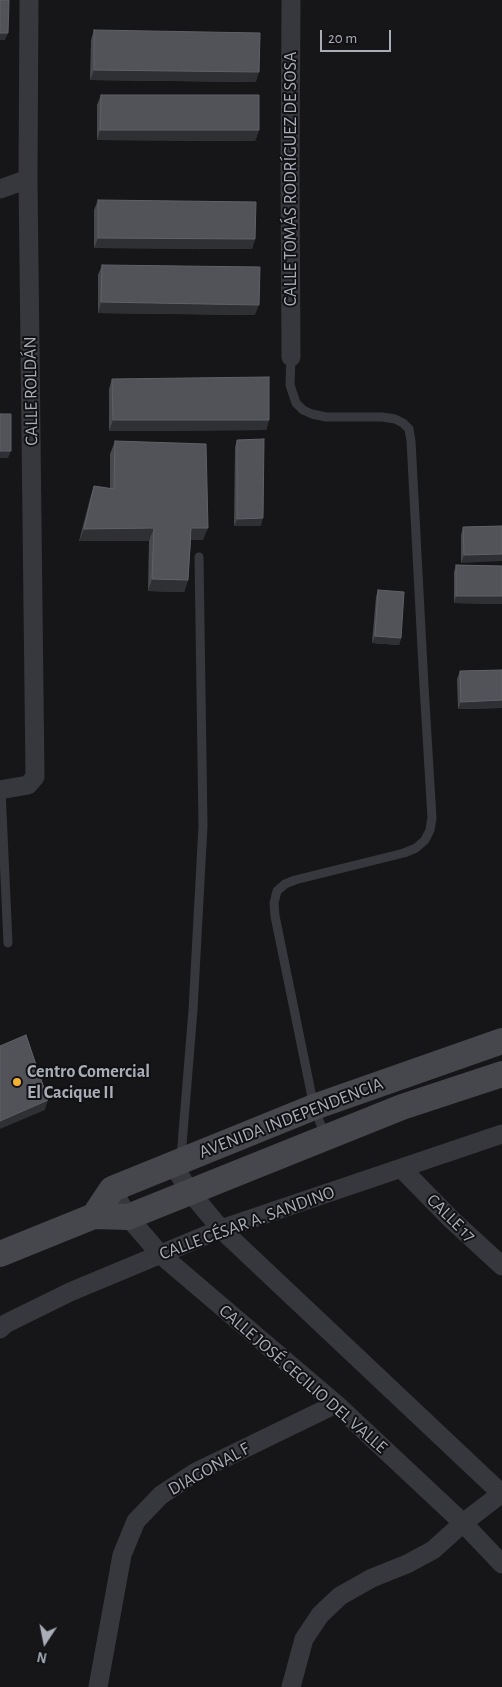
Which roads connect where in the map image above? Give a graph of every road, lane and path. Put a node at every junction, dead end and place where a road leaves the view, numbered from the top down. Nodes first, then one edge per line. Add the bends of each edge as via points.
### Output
1 (29, 0) edge
2 (291, 0) edge
3 (28, 179) junction
4 (0, 189) edge
5 (291, 358) joint
6 (199, 557) dead end
7 (0, 790) edge
8 (8, 943) dead end
9 (502, 1041) edge
10 (502, 1074) edge
11 (314, 1107) junction
12 (502, 1134) edge
13 (326, 1137) junction
14 (176, 1162) junction
15 (401, 1168) junction
16 (112, 1189) junction
17 (190, 1192) junction
18 (94, 1216) junction
19 (128, 1216) junction
20 (221, 1229) junction
21 (0, 1254) edge
22 (160, 1254) junction
23 (502, 1266) edge
24 (0, 1329) edge
25 (336, 1404) junction
26 (502, 1493) edge
27 (463, 1523) junction
28 (502, 1564) edge
29 (98, 1687) edge
30 (291, 1687) edge

1 - 3 street, CALLE ROLDÁN
2 - 5 street, CALLE TOMÁS RODRÍGUEZ DE SOSA
3 - 4 street
3 - 7 street, CALLE ROLDÁN via 35,777 28,785
5 - 11 lane via 290,385 296,403 303,410 326,417 395,419 409,428 432,818 425,840 416,848 296,880 277,892 274,916
6 - 14 lane via 203,826 193,1010
7 - 8 lane
9 - 11 main road, AVENIDA INDEPENDENCIA
10 - 13 main road, AVENIDA INDEPENDENCIA via 402,1107
11 - 13 lane
11 - 14 main road, AVENIDA INDEPENDENCIA
12 - 15 street, CALLE CÉSAR A. SANDINO
13 - 17 main road, AVENIDA INDEPENDENCIA
14 - 16 main road, AVENIDA INDEPENDENCIA
14 - 17 street
15 - 20 street, CALLE CÉSAR A. SANDINO
15 - 23 street, CALLE 17
16 - 18 main road
16 - 19 street, CALLE JOSÉ CECILIO DEL VALLE
17 - 19 main road, AVENIDA INDEPENDENCIA
17 - 20 street
18 - 19 main road, AVENIDA INDEPENDENCIA
18 - 21 main road, AVENIDA INDEPENDENCIA
19 - 22 street, CALLE JOSÉ CECILIO DEL VALLE
20 - 22 street, CALLE CÉSAR A. SANDINO
20 - 26 street
22 - 24 street, CALLE CÉSAR A. SANDINO via 70,1292
22 - 25 street, CALLE JOSÉ CECILIO DEL VALLE
25 - 27 street, CALLE JOSÉ CECILIO DEL VALLE
25 - 29 street, DIAGONAL F via 196,1472 161,1495 136,1521 122,1555
26 - 27 street
27 - 28 street, CALLE JOSÉ CECILIO DEL VALLE
27 - 30 street via 433,1550 364,1582 340,1596 320,1615 304,1639

